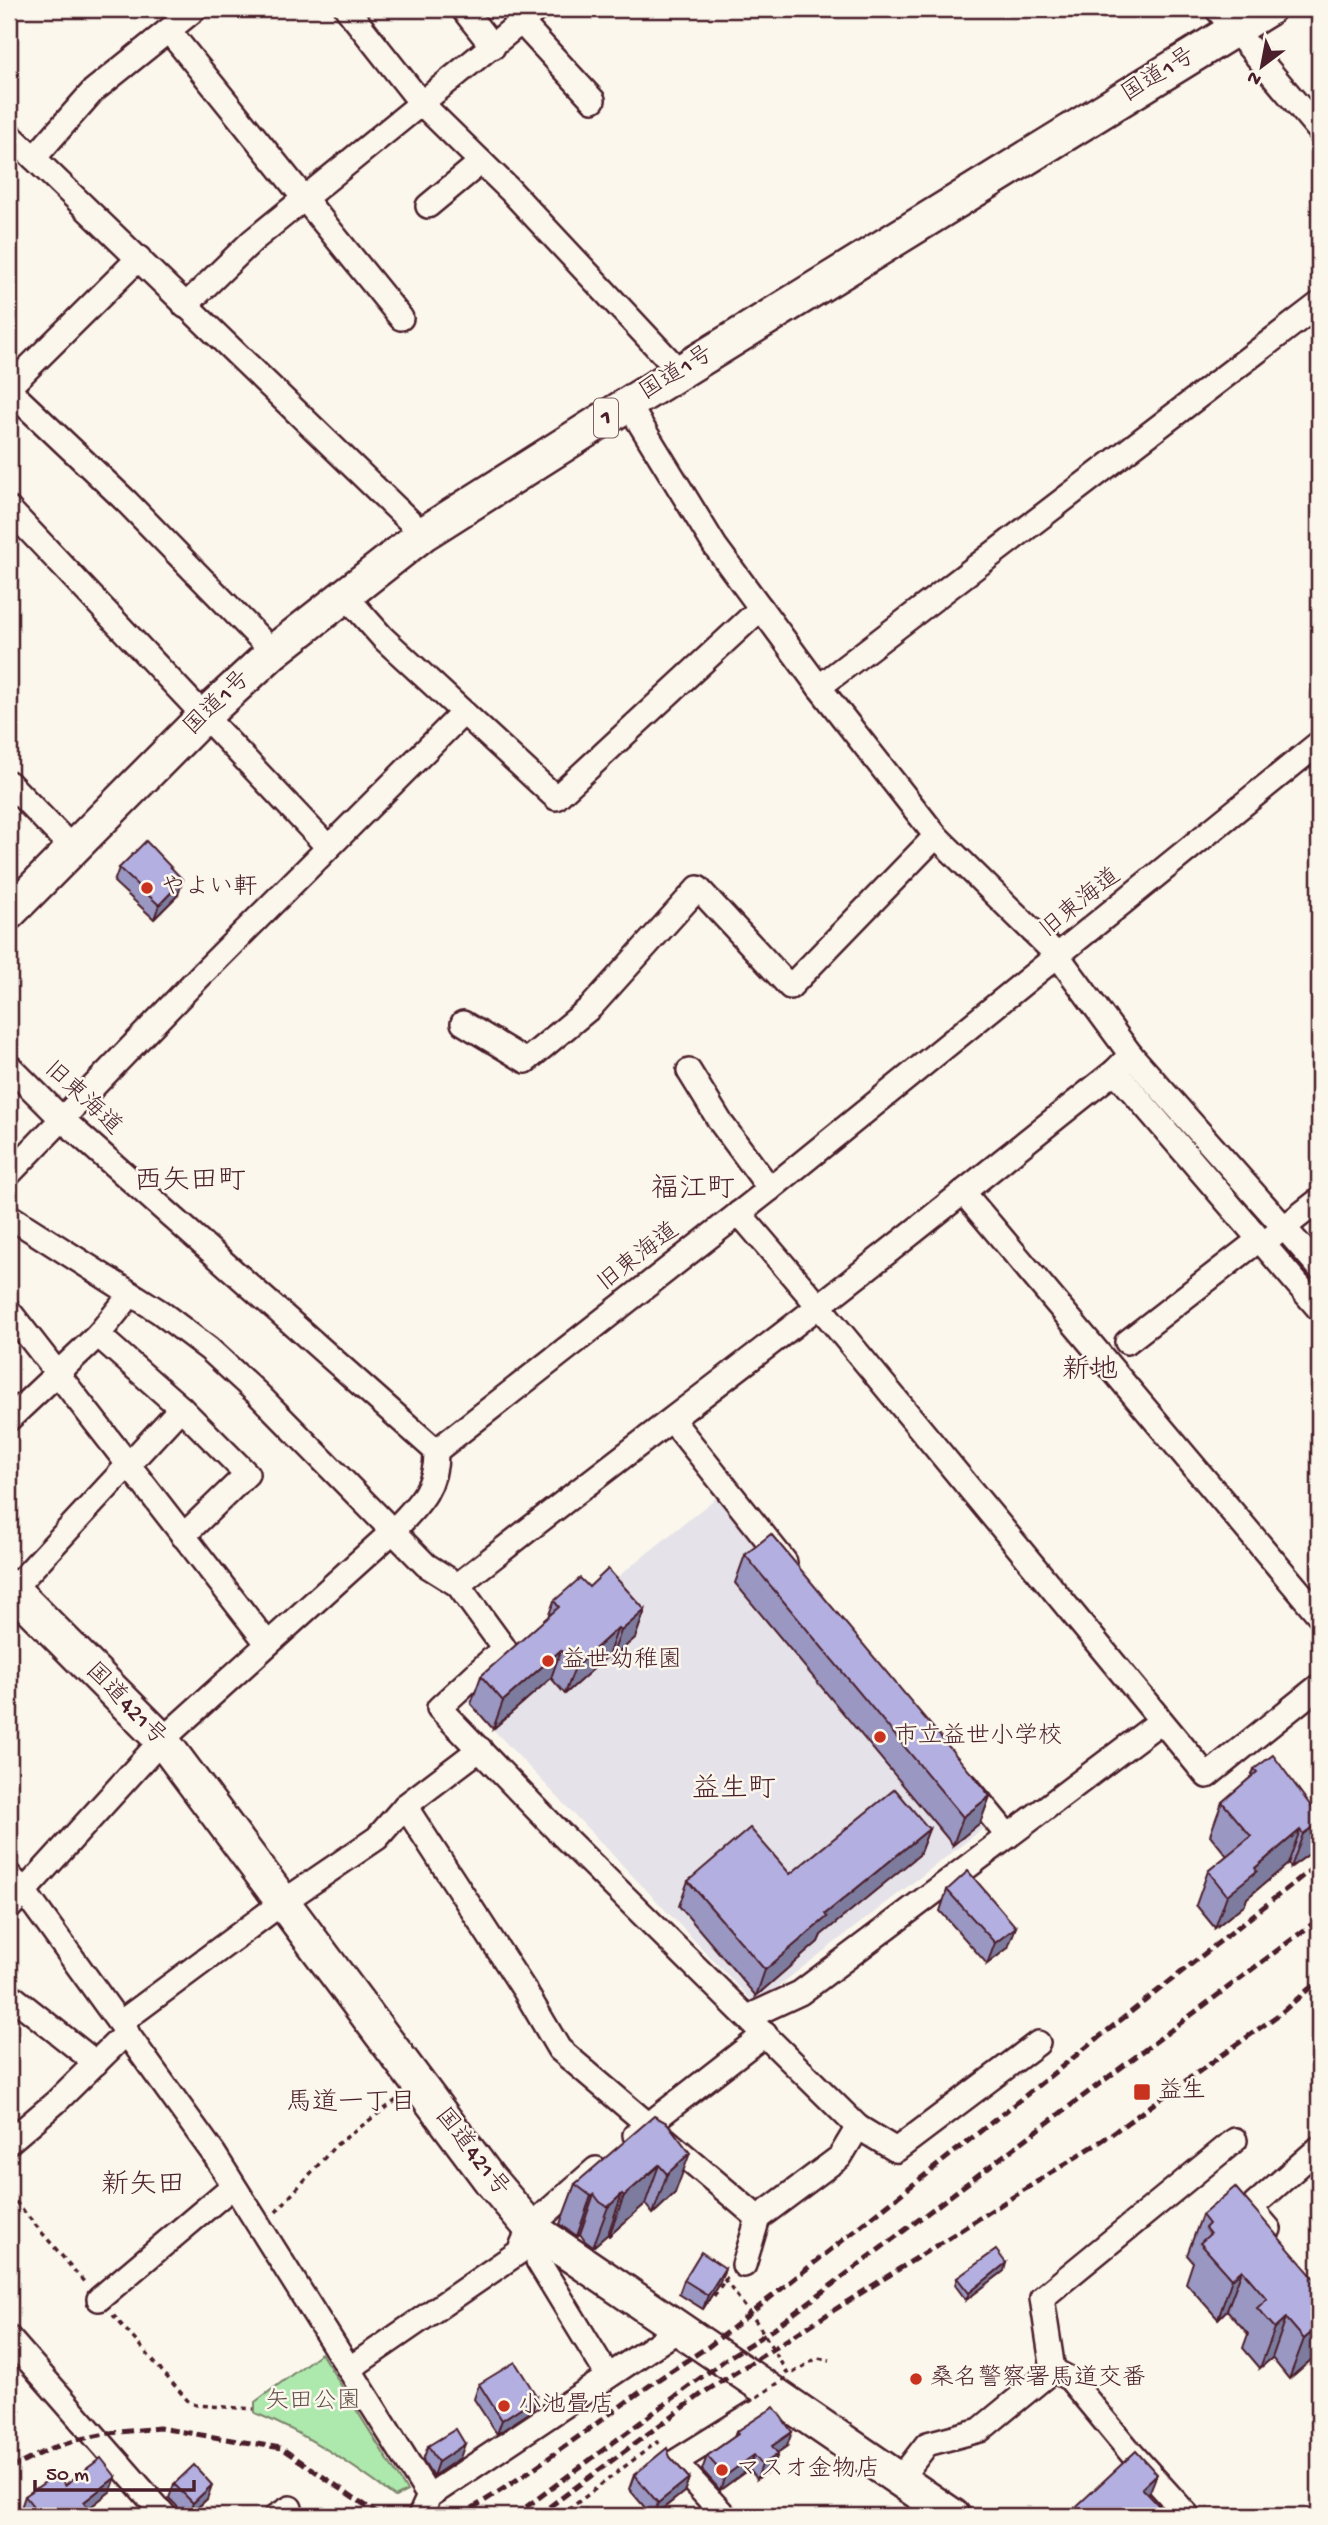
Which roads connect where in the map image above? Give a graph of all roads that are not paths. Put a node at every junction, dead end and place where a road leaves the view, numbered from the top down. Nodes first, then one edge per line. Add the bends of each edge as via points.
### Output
1 (195, 9) edge
2 (347, 9) edge
3 (463, 9) edge
4 (1268, 9) edge
5 (529, 16) edge
6 (1226, 19) edge
7 (169, 32) junction
8 (493, 47) junction
9 (593, 100) dead end
10 (422, 104) junction
11 (1319, 130) edge
12 (9, 134) edge
13 (34, 158) junction
14 (481, 162) junction
15 (304, 200) junction
16 (428, 206) dead end
17 (139, 258) junction
18 (1319, 304) edge
19 (185, 306) junction
20 (401, 318) dead end
21 (680, 372) junction
22 (9, 389) edge
23 (628, 404) junction
24 (9, 509) edge
25 (423, 534) junction
26 (345, 595) junction
27 (761, 608) junction
28 (273, 652) junction
29 (819, 687) junction
30 (463, 713) junction
31 (205, 715) junction
32 (1319, 743) edge
33 (9, 783) edge
34 (936, 836) junction
35 (328, 848) junction
36 (73, 849) junction
37 (9, 913) edge
38 (1058, 956) junction
39 (463, 1023) dead end
40 (1131, 1055) junction
41 (9, 1066) edge
42 (689, 1071) dead end
43 (1115, 1071) junction
44 (62, 1119) junction
45 (9, 1174) edge
46 (770, 1189) junction
47 (963, 1192) junction
48 (1319, 1200) edge
49 (739, 1213) junction
50 (9, 1216) edge
51 (1283, 1228) junction
52 (1261, 1241) junction
53 (1319, 1267) edge
54 (131, 1294) junction
55 (818, 1307) junction
56 (1319, 1309) edge
57 (9, 1311) edge
58 (98, 1335) junction
59 (1128, 1342) dead end
60 (58, 1375) junction
61 (181, 1408) junction
62 (9, 1419) edge
63 (671, 1420) junction
64 (436, 1451) junction
65 (128, 1465) junction
66 (392, 1532) junction
67 (183, 1536) junction
68 (799, 1580) edge
69 (458, 1585) junction
70 (10, 1588) edge
71 (1319, 1615) edge
72 (267, 1643) junction
73 (1319, 1686) edge
74 (1161, 1721) junction
75 (162, 1740) junction
76 (480, 1749) junction
77 (956, 1772) edge
78 (405, 1806) junction
79 (1008, 1836) junction
80 (14, 1892) edge
81 (283, 1902) junction
82 (9, 1994) edge
83 (748, 2017) junction
84 (123, 2028) junction
85 (765, 2034) junction
86 (1038, 2043) dead end
87 (96, 2063) junction
88 (646, 2125) junction
89 (858, 2127) junction
90 (1235, 2140) dead end
91 (9, 2142) edge
92 (1319, 2148) edge
93 (233, 2186) junction
94 (758, 2218) junction
95 (535, 2230) junction
96 (1285, 2247) edge
97 (744, 2265) dead end
98 (99, 2299) road end
99 (681, 2329) junction
100 (9, 2339) edge
101 (349, 2369) junction
102 (1053, 2370) junction
103 (608, 2376) junction
104 (783, 2387) junction
105 (900, 2479) junction
106 (425, 2506) edge
107 (165, 2516) edge
108 (725, 2516) edge
109 (953, 2516) edge
110 (1188, 2516) edge

1 - 7 street
2 - 10 street
3 - 8 street
4 - 6 highway, 国道1号 / 1
5 - 8 street
5 - 9 street
6 - 11 street
6 - 21 highway, 国道1号 / 1
7 - 13 street via 93,91
7 - 15 street
8 - 10 street
10 - 14 street
10 - 15 street
12 - 13 street
13 - 17 street
14 - 16 street
14 - 21 street
15 - 19 street via 251,241
15 - 20 street
17 - 19 street
17 - 22 street
18 - 29 street
19 - 25 street
21 - 23 highway, 国道1号 / 1
22 - 28 street
23 - 25 highway, 国道1号 / 1
23 - 27 street via 716,546
24 - 31 street
25 - 26 highway, 国道1号 / 1
26 - 28 highway, 国道1号 / 1
26 - 30 street via 383,638
27 - 29 street
27 - 30 street via 556,798
28 - 31 highway, 国道1号 / 1
29 - 34 street
30 - 35 street
31 - 35 street
31 - 36 highway, 国道1号 / 1
32 - 38 street, 旧東海道
33 - 36 street
34 - 38 street
34 - 39 street via 790,987 698,888 591,1007 526,1061
35 - 44 street
36 - 37 highway, 国道1号 / 1
38 - 40 street
38 - 46 street, 旧東海道
40 - 43 street
40 - 51 street
41 - 44 street, 旧東海道
42 - 46 street
43 - 47 street
43 - 52 street
44 - 45 street
44 - 64 street, 旧東海道
46 - 49 street, 旧東海道
47 - 55 street
47 - 71 street
48 - 51 street
49 - 55 street
49 - 64 street, 旧東海道
50 - 54 street
51 - 52 street
51 - 53 street
52 - 56 street
52 - 59 street
54 - 58 street
54 - 66 street via 227,1365
55 - 63 street
55 - 74 street
57 - 60 street
58 - 60 street
58 - 61 street
60 - 62 street
60 - 65 street
61 - 65 street
61 - 67 street via 247,1474
63 - 68 street
63 - 69 street
64 - 66 street via 437,1470 422,1501
65 - 67 street
65 - 70 street
66 - 69 street via 426,1565
66 - 72 street
67 - 72 street
69 - 76 street via 504,1648 439,1708
70 - 75 highway, 国道421号
72 - 75 street
73 - 74 street via 1207,1776
74 - 79 street
75 - 80 street
75 - 81 highway, 国道421号
76 - 78 street
76 - 83 street via 564,1838
77 - 79 street
78 - 81 street via 377,1838
78 - 88 street via 559,2049
79 - 83 street via 800,1993
80 - 84 street
81 - 84 street
81 - 95 highway, 国道421号 via 490,2180
82 - 87 street
83 - 85 street
84 - 87 street
84 - 93 street
85 - 88 street
85 - 89 street
86 - 89 street via 896,2150
87 - 91 street
88 - 94 street
88 - 95 street
89 - 94 street via 840,2157
90 - 102 street via 1042,2298
92 - 96 street via 1251,2208
93 - 98 street
93 - 101 street
94 - 97 street
95 - 99 highway, 国道421号
95 - 101 street via 519,2252
95 - 103 street via 538,2261
99 - 103 street
99 - 104 highway, 国道421号
100 - 107 street
101 - 106 street
102 - 105 street via 980,2430 927,2444
102 - 110 street via 1070,2379 1091,2401
103 - 106 street
104 - 105 highway, 国道421号
104 - 108 street via 675,2462
105 - 109 highway, 国道421号

